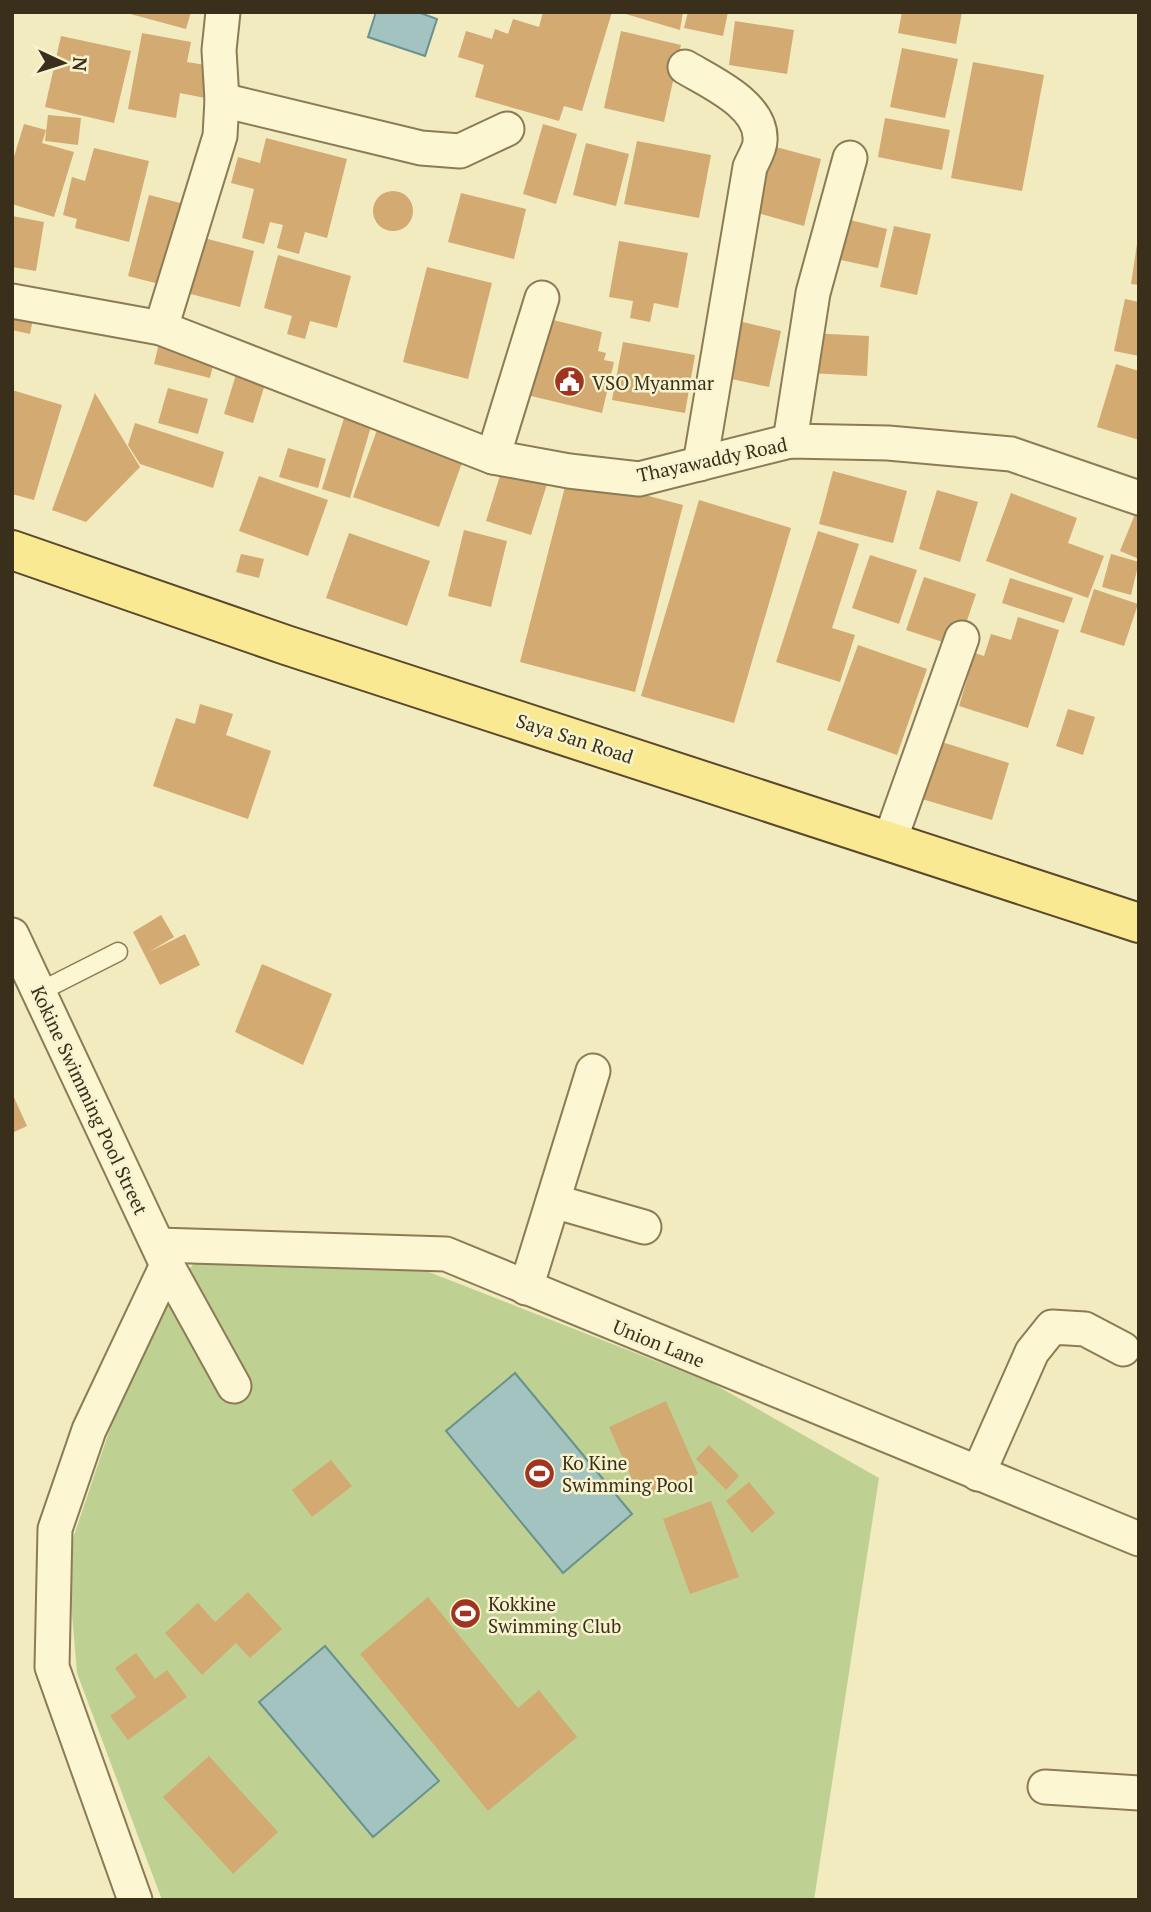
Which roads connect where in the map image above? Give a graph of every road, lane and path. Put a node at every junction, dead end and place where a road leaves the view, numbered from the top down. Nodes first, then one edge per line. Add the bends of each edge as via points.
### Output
1 (223, 12) edge
2 (685, 67) dead end
3 (222, 100) junction
4 (507, 129) dead end
5 (850, 158) dead end
6 (542, 298) dead end
7 (12, 301) edge
8 (161, 328) junction
9 (790, 441) junction
10 (493, 457) junction
11 (700, 464) junction
12 (1139, 498) edge
13 (12, 550) edge
14 (962, 638) dead end
15 (890, 839) junction
16 (1139, 923) edge
17 (12, 935) edge
18 (118, 952) dead end
19 (39, 992) junction
20 (593, 1071) dead end
21 (553, 1201) junction
22 (644, 1227) dead end
23 (163, 1255) junction
24 (526, 1288) junction
25 (1123, 1349) dead end
26 (234, 1386) dead end
27 (978, 1474) junction
28 (1139, 1539) edge
29 (1045, 1787) dead end
30 (1139, 1793) edge
31 (135, 1900) edge

1 - 3 street via 219,50
2 - 11 street via 725,90 744,108 756,120 760,141 750,167
3 - 4 street via 421,148 460,151
3 - 8 street via 219,136
5 - 9 street via 813,293
6 - 10 street
7 - 8 street, Thayawaddy Road
8 - 10 street, Thayawaddy Road
9 - 11 street, Thayawaddy Road
9 - 12 street, Thayawaddy Road via 888,443 1011,454
10 - 11 street, Thayawaddy Road via 639,479
13 - 15 main road, Saya San Road via 286,645
14 - 15 street
15 - 16 main road, Saya San Road
17 - 19 street, Kokine Swimming Pool Street
18 - 19 lane
19 - 23 street, Kokine Swimming Pool Street
20 - 21 street
21 - 22 street
21 - 24 street
23 - 24 street, Union Lane via 428,1251 446,1254
23 - 26 street, Kokine Swimming Pool Street
23 - 31 street via 89,1430 55,1529 52,1667
24 - 27 street, Union Lane
25 - 27 street via 1085,1329 1052,1327 1032,1352
27 - 28 street, Union Lane
29 - 30 street

